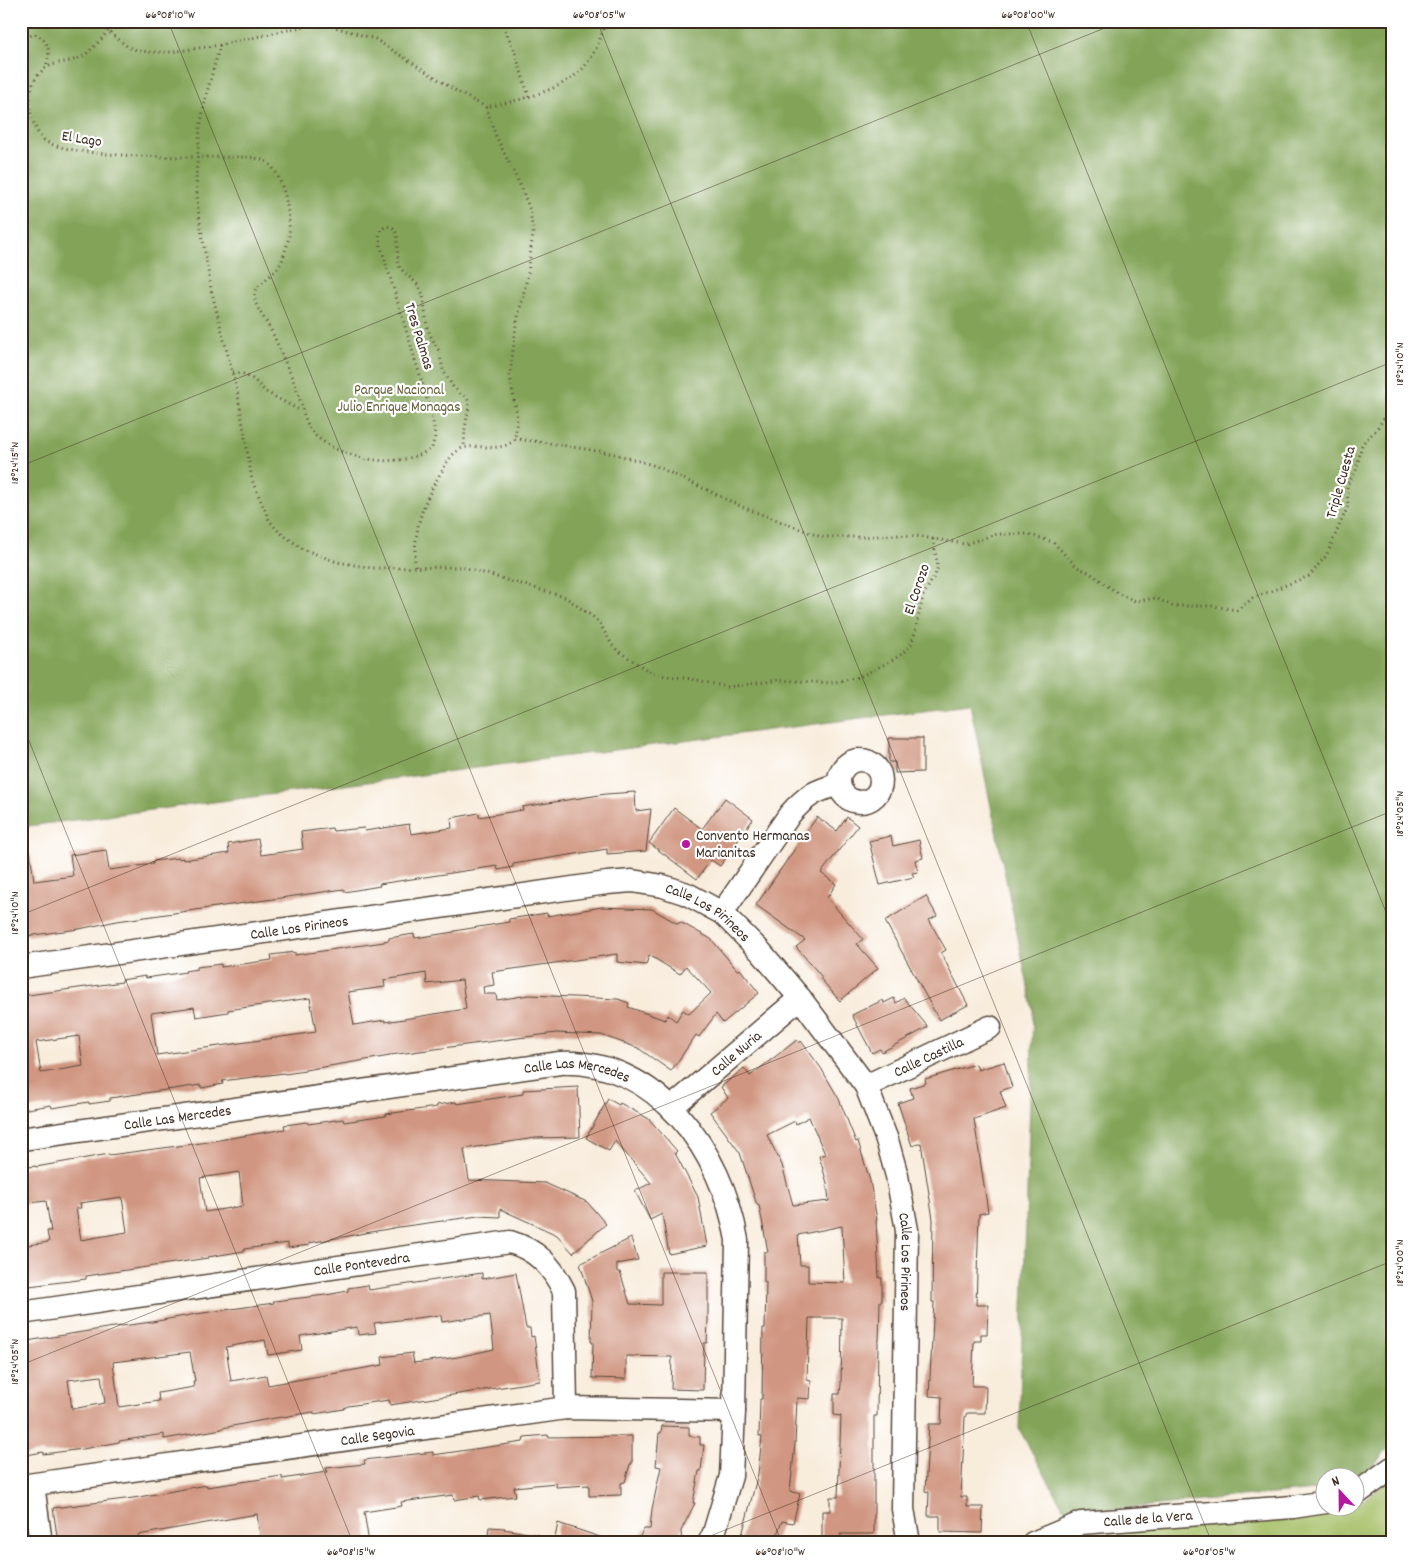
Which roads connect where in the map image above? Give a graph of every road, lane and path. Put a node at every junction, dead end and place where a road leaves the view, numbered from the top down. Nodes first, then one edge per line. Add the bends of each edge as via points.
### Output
1 (101, 21) edge
2 (501, 21) edge
3 (605, 21) edge
4 (108, 31) junction
5 (21, 39) edge
6 (220, 45) junction
7 (46, 68) junction
8 (528, 98) junction
9 (486, 107) junction
10 (197, 157) junction
11 (233, 372) junction
12 (1392, 408) edge
13 (302, 412) junction
14 (515, 439) junction
15 (464, 448) junction
16 (933, 539) junction
17 (415, 566) junction
18 (839, 784) dead end
19 (722, 913) junction
20 (21, 967) edge
21 (800, 998) junction
22 (990, 1027) dead end
23 (866, 1086) junction
24 (671, 1108) junction
25 (21, 1139) edge
26 (21, 1313) edge
27 (566, 1408) junction
28 (734, 1411) junction
29 (1392, 1468) edge
30 (27, 1485) edge
31 (1366, 1487) edge
32 (1316, 1504) edge
33 (40, 1543) edge
34 (709, 1543) edge
35 (909, 1543) edge
36 (1033, 1543) edge

1 - 4 path
2 - 8 path via 515,52
3 - 8 path via 599,41 584,67 566,81
4 - 6 path via 128,47 139,51 172,52
4 - 7 path via 82,57
5 - 7 path via 35,34 46,42 49,49
6 - 9 path via 310,25 331,26 375,39
6 - 10 path, El Corozo via 204,104
7 - 10 path, El Lago via 38,74 30,98 30,115 44,140 58,146 100,153
8 - 9 path
9 - 14 path via 530,210 533,233 510,376 516,416
10 - 11 path, El Corozo via 198,210 203,243 211,289
10 - 13 path, Tres Palmas via 260,159 269,164 280,183 287,209 289,237 280,266 258,286 255,299 292,378
11 - 13 path via 253,379 266,392
11 - 17 path, El Corozo via 252,480 269,520 280,532 303,549 337,562 372,568
12 - 16 path, Triple Cuesta via 1362,444 1356,471 1347,485 1348,506 1326,556 1309,576 1253,598 1237,610 1214,606 1172,606 1156,598 1135,601 1077,567 1053,542 1028,534 997,534 966,544
13 - 15 path, Tres Palmas via 316,436 337,450 356,457 396,460 420,455 432,448 435,436 432,415 380,244 381,229 391,226 397,234 400,268 418,285 423,295 427,326 439,351 443,370 453,387 468,400
14 - 15 path via 504,446
14 - 16 path, Triple Cuesta via 615,454 656,466 745,508 821,537 895,535
15 - 17 path via 451,458 428,494 418,522
16 - 17 path, El Corozo via 938,567 923,596 911,644 902,654 859,677 831,683 780,680 728,687 658,675 618,651 600,624 565,598 463,566
18 - 19 street via 815,792 790,814
19 - 20 street, Calle Los Pirineos via 687,894 632,881
19 - 21 street, Calle Los Pirineos
21 - 23 street, Calle Los Pirineos
21 - 24 street, Calle Nuria
22 - 23 street, Calle Castilla
23 - 35 street, Calle Los Pirineos via 887,1140 907,1230 903,1509
24 - 25 street, Calle Las Mercedes via 650,1090 620,1072 574,1062
24 - 28 street, Calle Las Mercedes via 711,1159 733,1216 737,1240
26 - 27 street, Calle Pontevedra via 510,1242 525,1246 545,1262 556,1274 564,1291
27 - 28 street, Calle Segovia
27 - 30 street, Calle Segovia
28 - 34 street, Calle Las Mercedes via 731,1476
29 - 31 street
30 - 33 street
32 - 36 street, Calle de la Vera via 1080,1523

